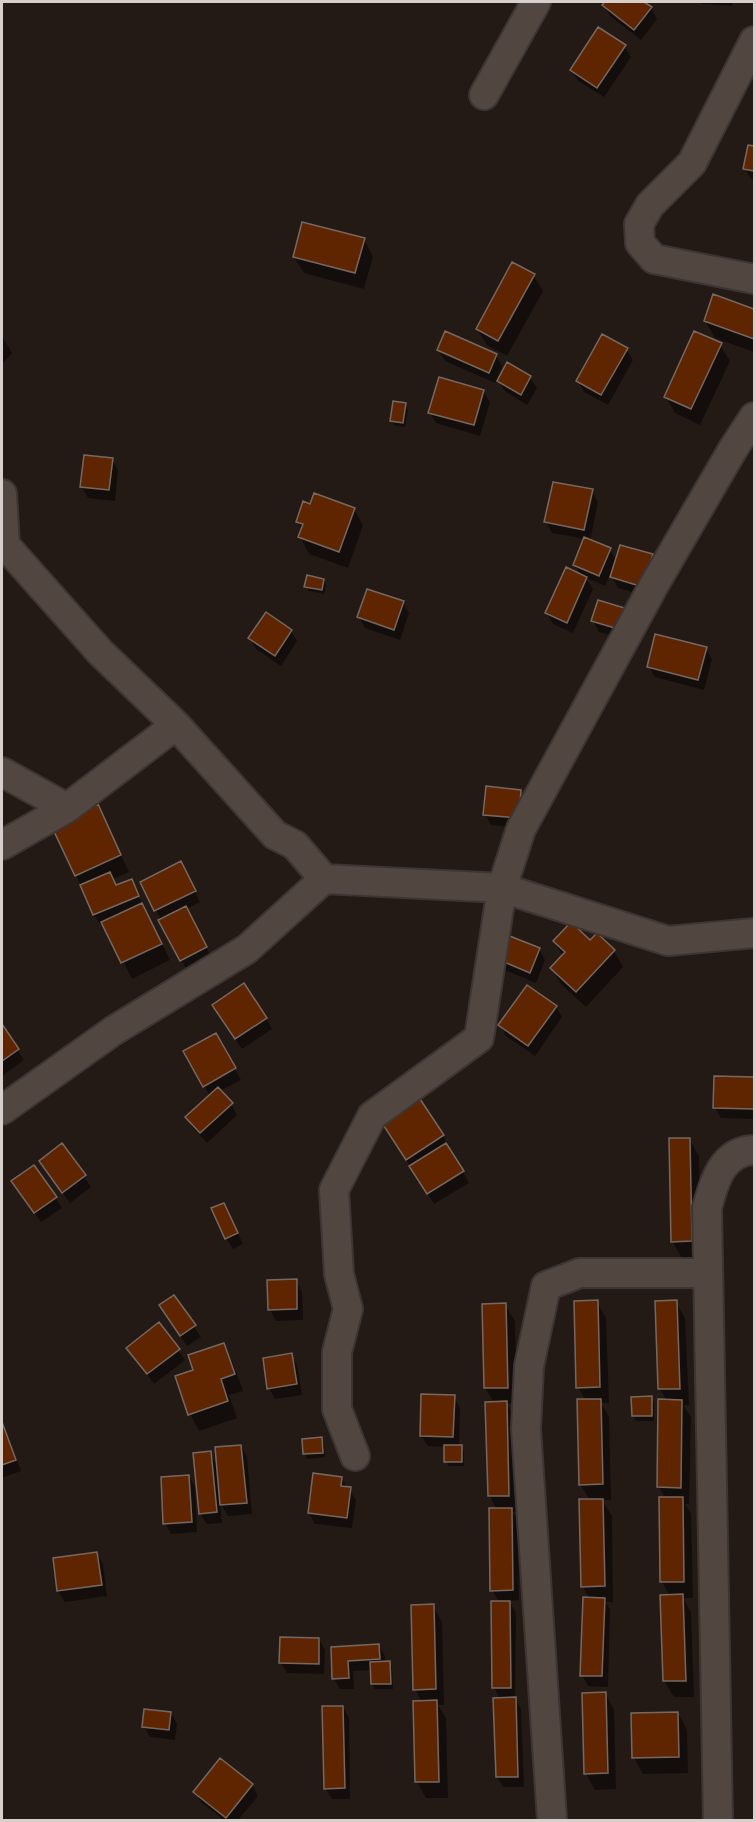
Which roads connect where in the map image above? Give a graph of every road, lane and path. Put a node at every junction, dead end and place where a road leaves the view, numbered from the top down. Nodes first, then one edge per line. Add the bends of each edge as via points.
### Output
1 (536, 2) edge
2 (754, 41) edge
3 (484, 95) dead end
4 (754, 279) edge
5 (754, 417) edge
6 (2, 494) edge
7 (176, 725) junction
8 (2, 772) edge
9 (67, 808) junction
10 (2, 845) edge
11 (324, 879) junction
12 (502, 888) junction
13 (754, 933) edge
14 (2, 1110) edge
15 (754, 1150) edge
16 (708, 1273) junction
17 (355, 1456) dead end
18 (552, 1821) edge
19 (718, 1821) edge

1 - 3 street
2 - 4 street via 692,164 650,205 639,224 640,243 654,259
5 - 12 street via 654,585 521,829
6 - 7 street via 5,545 100,652
7 - 9 street
7 - 11 street via 275,836 295,845
8 - 9 street
9 - 10 street
11 - 12 street
11 - 14 street via 247,950 113,1031
12 - 13 street via 668,941
12 - 17 street via 478,1038 372,1116 334,1190 339,1274 348,1309 337,1352 337,1409
15 - 16 street via 728,1159 714,1180 707,1208
16 - 18 street via 580,1273 546,1286 530,1366 526,1429
16 - 19 street

